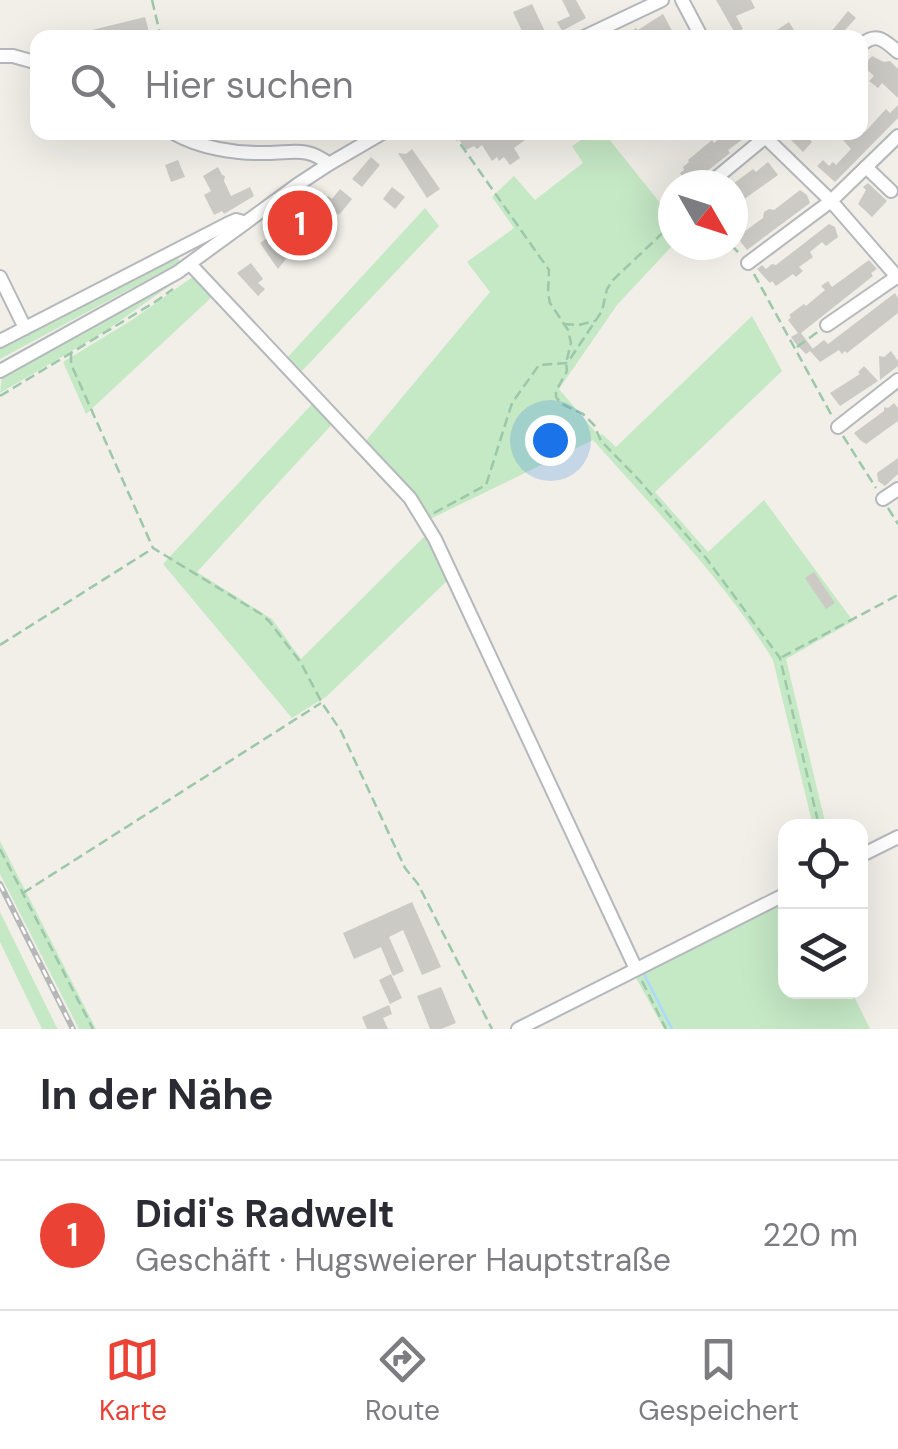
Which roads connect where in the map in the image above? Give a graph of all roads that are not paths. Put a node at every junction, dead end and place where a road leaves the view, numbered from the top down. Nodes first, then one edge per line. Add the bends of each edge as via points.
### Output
1 (682, 0) edge
2 (653, 2) edge
3 (598, 30) edge
4 (698, 30) edge
5 (868, 39) edge
6 (898, 52) edge
7 (0, 56) edge
8 (30, 61) edge
9 (898, 136) edge
10 (209, 140) edge
11 (370, 140) edge
12 (759, 140) edge
13 (772, 140) edge
14 (329, 164) junction
15 (866, 167) junction
16 (725, 170) edge
17 (891, 191) dead end
18 (831, 200) junction
19 (245, 222) junction
20 (190, 264) junction
21 (748, 264) road end
22 (0, 277) edge
23 (898, 277) edge
24 (827, 325) road end
25 (25, 328) junction
26 (0, 342) edge
27 (0, 371) edge
28 (898, 380) edge
29 (838, 427) road end
30 (898, 489) edge
31 (883, 499) road end
32 (898, 837) edge
33 (868, 852) edge
34 (778, 898) edge
35 (636, 969) junction
36 (518, 1029) edge

1 - 4 street
2 - 3 street
5 - 6 street via 884,39
7 - 8 street
9 - 15 street
10 - 14 street via 237,152 307,151
11 - 14 street
12 - 16 street
13 - 18 street
14 - 19 street
15 - 17 street
15 - 18 street
18 - 21 street
18 - 23 street
19 - 20 street
19 - 25 street via 229,223
20 - 27 street
20 - 35 street via 423,518
22 - 25 street
23 - 24 street
25 - 26 street
28 - 29 street
30 - 31 street
32 - 33 street
34 - 35 street
35 - 36 street

